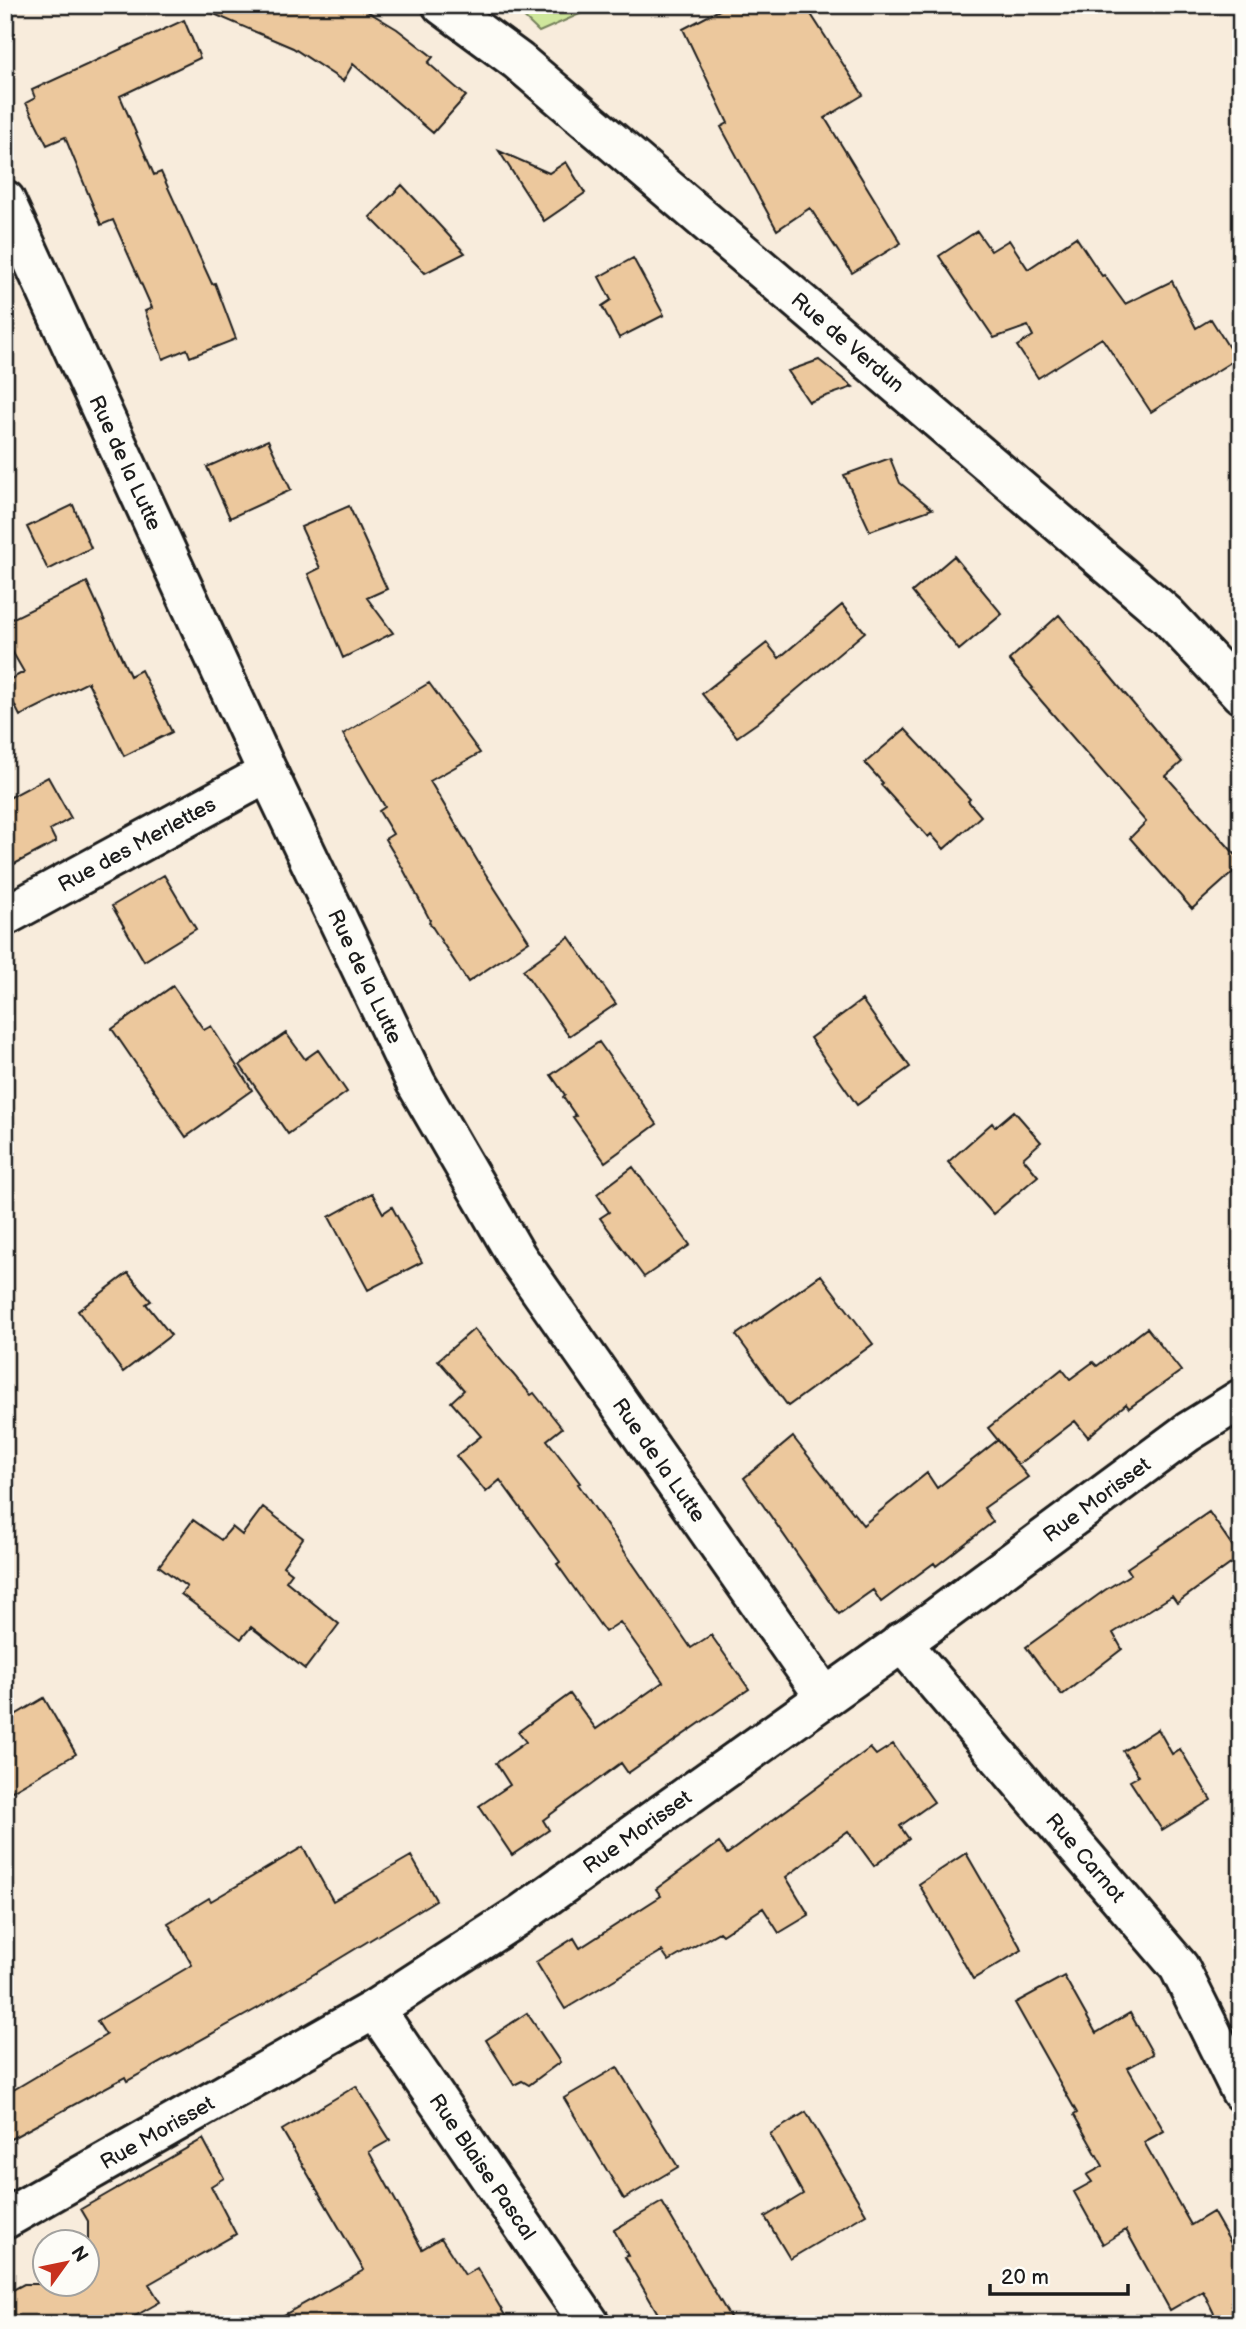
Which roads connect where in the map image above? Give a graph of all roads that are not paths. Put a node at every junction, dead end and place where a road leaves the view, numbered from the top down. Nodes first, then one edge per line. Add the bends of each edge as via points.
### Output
1 (442, 5) edge
2 (5, 200) edge
3 (1241, 694) edge
4 (268, 773) junction
5 (5, 916) edge
6 (1241, 1399) edge
7 (901, 1642) junction
8 (825, 1697) junction
9 (374, 2009) junction
10 (1241, 2092) edge
11 (5, 2219) edge
12 (590, 2324) edge

1 - 3 street, Rue de Verdun via 518,61 1167,615
2 - 4 street, Rue de la Lutte
4 - 5 street, Rue des Merlettes
4 - 8 street, Rue de la Lutte via 416,1083 517,1257
6 - 7 street, Rue Morisset via 1188,1432
7 - 8 street, Rue Morisset
7 - 10 street, Rue Carnot via 1179,1967
8 - 9 street, Rue Morisset via 523,1913
9 - 11 street, Rue Morisset
9 - 12 street, Rue Blaise Pascal

